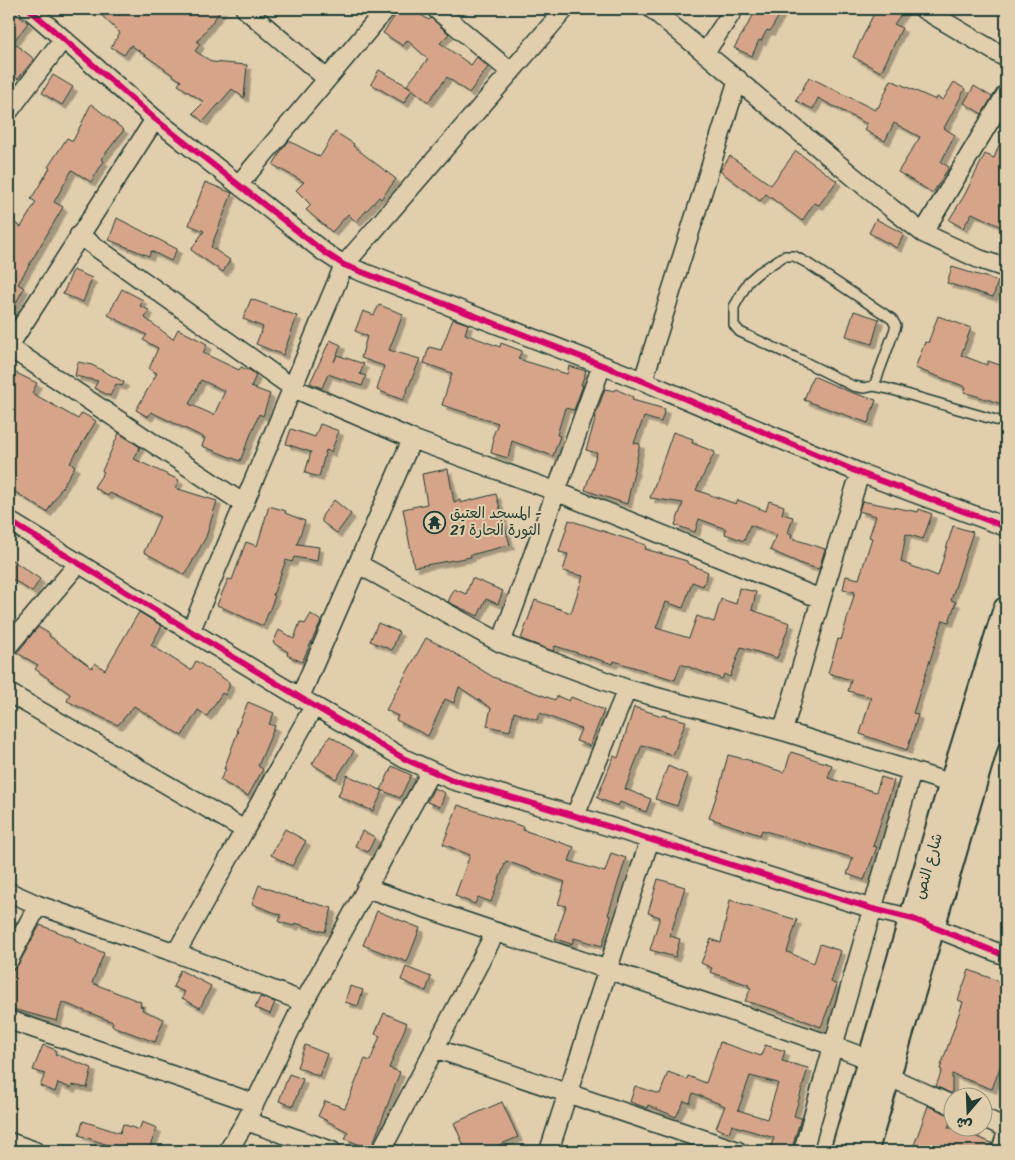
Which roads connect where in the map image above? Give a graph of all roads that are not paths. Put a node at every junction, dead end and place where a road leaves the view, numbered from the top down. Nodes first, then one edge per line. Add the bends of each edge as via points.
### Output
1 (29, 9) edge
2 (244, 9) edge
3 (386, 9) edge
4 (436, 9) edge
5 (565, 9) edge
6 (652, 9) edge
7 (734, 9) edge
8 (923, 9) edge
9 (63, 39) junction
10 (705, 53) junction
11 (1006, 58) edge
12 (511, 72) junction
13 (327, 79) junction
14 (738, 80) junction
15 (1006, 94) edge
16 (9, 111) edge
17 (156, 118) junction
18 (239, 184) junction
19 (923, 233) junction
20 (79, 235) junction
21 (344, 265) junction
22 (1006, 268) edge
23 (9, 347) edge
24 (602, 365) junction
25 (643, 381) junction
26 (874, 386) junction
27 (293, 388) junction
28 (1006, 423) edge
29 (412, 439) junction
30 (860, 473) junction
31 (556, 492) junction
32 (244, 504) junction
33 (9, 521) edge
34 (1006, 527) edge
35 (78, 564) junction
36 (358, 564) junction
37 (821, 598) junction
38 (1006, 610) edge
39 (191, 630) junction
40 (501, 643) junction
41 (9, 645) edge
42 (1006, 672) edge
43 (627, 689) junction
44 (9, 693) edge
45 (307, 702) junction
46 (783, 731) junction
47 (431, 771) junction
48 (912, 771) junction
49 (953, 784) junction
50 (575, 816) junction
51 (245, 830) junction
52 (650, 839) junction
53 (366, 888) junction
54 (9, 892) edge
55 (38, 905) junction
56 (873, 908) junction
57 (923, 922) junction
58 (495, 933) junction
59 (176, 953) junction
60 (1006, 956) edge
61 (9, 960) edge
62 (608, 970) junction
63 (304, 1002) junction
64 (9, 1020) edge
65 (834, 1046) junction
66 (434, 1048) junction
67 (879, 1068) junction
68 (568, 1094) junction
69 (942, 1099) edge
70 (254, 1103) junction
71 (246, 1121) junction
72 (992, 1122) edge
73 (1006, 1128) edge
74 (1006, 1135) edge
75 (9, 1142) edge
76 (35, 1151) edge
77 (228, 1151) edge
78 (332, 1151) edge
79 (381, 1151) edge
80 (549, 1151) edge
81 (738, 1151) edge
82 (803, 1151) edge
83 (844, 1151) edge
84 (864, 1151) edge
85 (1001, 1151) edge

1 - 9 street
2 - 13 street
3 - 13 street
4 - 12 street
5 - 12 street
6 - 10 street
7 - 10 street
8 - 11 street
9 - 16 street
9 - 17 street
10 - 14 street
12 - 21 street
13 - 18 street
14 - 19 street
14 - 25 street
15 - 19 street
17 - 18 street
17 - 20 street
18 - 21 street
19 - 22 street
20 - 23 street
20 - 27 street
21 - 24 street
21 - 27 street
23 - 32 street
24 - 25 street
24 - 31 street
25 - 30 street
26 - 26 lane via 853,386 740,332 734,325 734,307 748,282 784,256 794,256 892,319 896,326
26 - 28 lane
27 - 29 street
27 - 32 street
29 - 31 street
29 - 36 street
30 - 34 street
30 - 37 street
31 - 37 street
31 - 40 street
32 - 39 street
33 - 35 street
35 - 39 street
35 - 41 street
36 - 40 street
36 - 45 street
37 - 46 street
38 - 49 main road, شارع النص
39 - 45 street
40 - 43 street
42 - 57 main road, شارع النص
43 - 46 street
43 - 50 street
44 - 51 street
45 - 47 street
45 - 51 street
46 - 48 street
47 - 50 street
47 - 53 street
48 - 49 street
48 - 56 street
49 - 57 main road, شارع النص
50 - 52 street
51 - 59 street
52 - 56 street
52 - 62 street
53 - 58 street
53 - 63 street
54 - 55 street
55 - 59 street
55 - 61 street
56 - 57 street
56 - 65 street
57 - 60 street
57 - 67 main road, شارع النص
58 - 62 street
58 - 66 street
59 - 63 street
62 - 65 street
62 - 68 street
63 - 70 street
64 - 70 street
65 - 67 street
65 - 82 street
66 - 68 street
66 - 79 street
67 - 69 street
67 - 83 main road, شارع النص
67 - 84 main road, شارع النص
68 - 80 street
68 - 81 street
70 - 71 street
71 - 77 street
71 - 78 street
72 - 73 street
74 - 85 street
75 - 76 street

